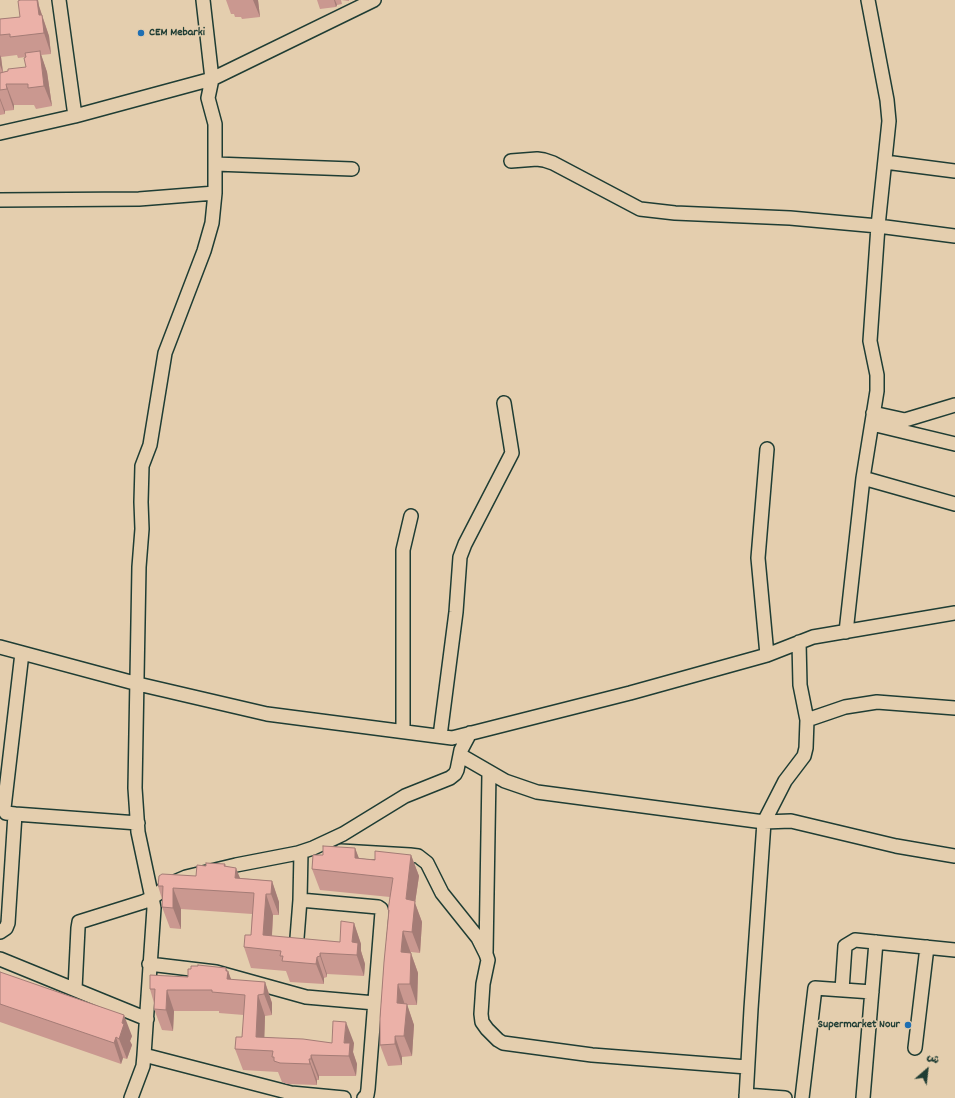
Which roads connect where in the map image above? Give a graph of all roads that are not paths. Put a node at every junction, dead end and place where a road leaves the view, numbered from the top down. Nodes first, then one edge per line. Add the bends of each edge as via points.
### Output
1 (59, 0) edge
2 (203, 0) edge
3 (374, 0) edge
4 (868, 0) edge
5 (212, 79) junction
6 (74, 116) junction
7 (0, 133) edge
8 (511, 161) dead end
9 (885, 162) junction
10 (215, 164) junction
11 (352, 169) dead end
12 (955, 171) edge
13 (215, 193) junction
14 (0, 200) edge
15 (878, 226) junction
16 (955, 236) edge
17 (504, 403) dead end
18 (955, 405) edge
19 (873, 419) junction
20 (955, 444) edge
21 (767, 449) dead end
22 (863, 478) junction
23 (955, 504) edge
24 (411, 516) dead end
25 (955, 613) edge
26 (846, 632) junction
27 (799, 642) junction
28 (0, 647) edge
29 (22, 653) junction
30 (767, 655) junction
31 (138, 684) junction
32 (955, 708) edge
33 (807, 720) junction
34 (403, 731) junction
35 (470, 734) junction
36 (446, 737) junction
37 (460, 753) junction
38 (490, 772) junction
39 (15, 814) junction
40 (764, 822) junction
41 (138, 823) junction
42 (305, 851) junction
43 (955, 856) edge
44 (152, 898) junction
45 (300, 900) junction
46 (0, 932) edge
47 (297, 938) edge
48 (876, 942) junction
49 (928, 947) junction
50 (955, 950) edge
51 (486, 954) junction
52 (0, 959) edge
53 (149, 964) junction
54 (75, 989) junction
55 (842, 990) junction
56 (872, 992) junction
57 (375, 1003) junction
58 (147, 1019) junction
59 (915, 1048) dead end
60 (144, 1055) junction
61 (747, 1067) junction
62 (746, 1097) edge
63 (132, 1098) edge
64 (344, 1098) edge
65 (364, 1098) edge
66 (785, 1098) edge
67 (802, 1098) edge
68 (863, 1098) edge

1 - 6 street
2 - 5 street
3 - 5 street
4 - 9 street via 887,100 889,121
5 - 6 street
5 - 10 street via 208,98 215,124
6 - 7 street
8 - 15 street via 537,159 553,163 640,209
9 - 12 street
9 - 15 street
10 - 11 street
10 - 13 street
13 - 14 street via 139,199
13 - 31 street via 212,223 204,251 165,353 150,445 142,466 142,529 138,567
15 - 16 street
15 - 19 street via 870,341 877,375
17 - 36 street via 512,452 460,557
18 - 19 street via 905,420
19 - 20 street
19 - 22 street
21 - 30 street via 758,558
22 - 23 street
22 - 26 street
24 - 34 street via 403,550
25 - 26 street
26 - 27 street via 813,636
27 - 30 street
27 - 33 street via 800,685
28 - 29 street
29 - 31 street
29 - 39 street via 4,808 6,813
30 - 35 street
31 - 34 street via 267,714
31 - 41 street via 135,788
32 - 33 street via 877,702 845,707
33 - 40 street via 804,756 785,781
34 - 36 street
35 - 36 street
35 - 37 street
36 - 37 street
37 - 38 street
37 - 42 street via 457,770 450,778 405,796 343,834
38 - 40 street via 505,781 537,792
38 - 51 street
39 - 41 street
39 - 46 street via 8,923
40 - 43 street via 792,821 896,846
40 - 61 street
41 - 44 street
42 - 44 street via 186,877 172,883
42 - 45 street
42 - 51 street via 418,856 430,867 442,892 478,938
44 - 53 street via 154,908
44 - 54 street via 79,922
45 - 47 street
45 - 57 street via 381,909
48 - 49 street
48 - 55 street via 855,940 845,946
48 - 56 street
49 - 50 street
49 - 59 street
51 - 61 street via 488,960 483,984 482,1022 503,1043 592,1055
52 - 54 street
53 - 57 street via 216,972 306,996
53 - 58 street
54 - 58 street
55 - 56 street
55 - 67 street via 815,988
56 - 68 street
57 - 65 street via 368,1089
58 - 60 street
60 - 63 street
60 - 64 street via 291,1093
61 - 62 street
62 - 66 street

